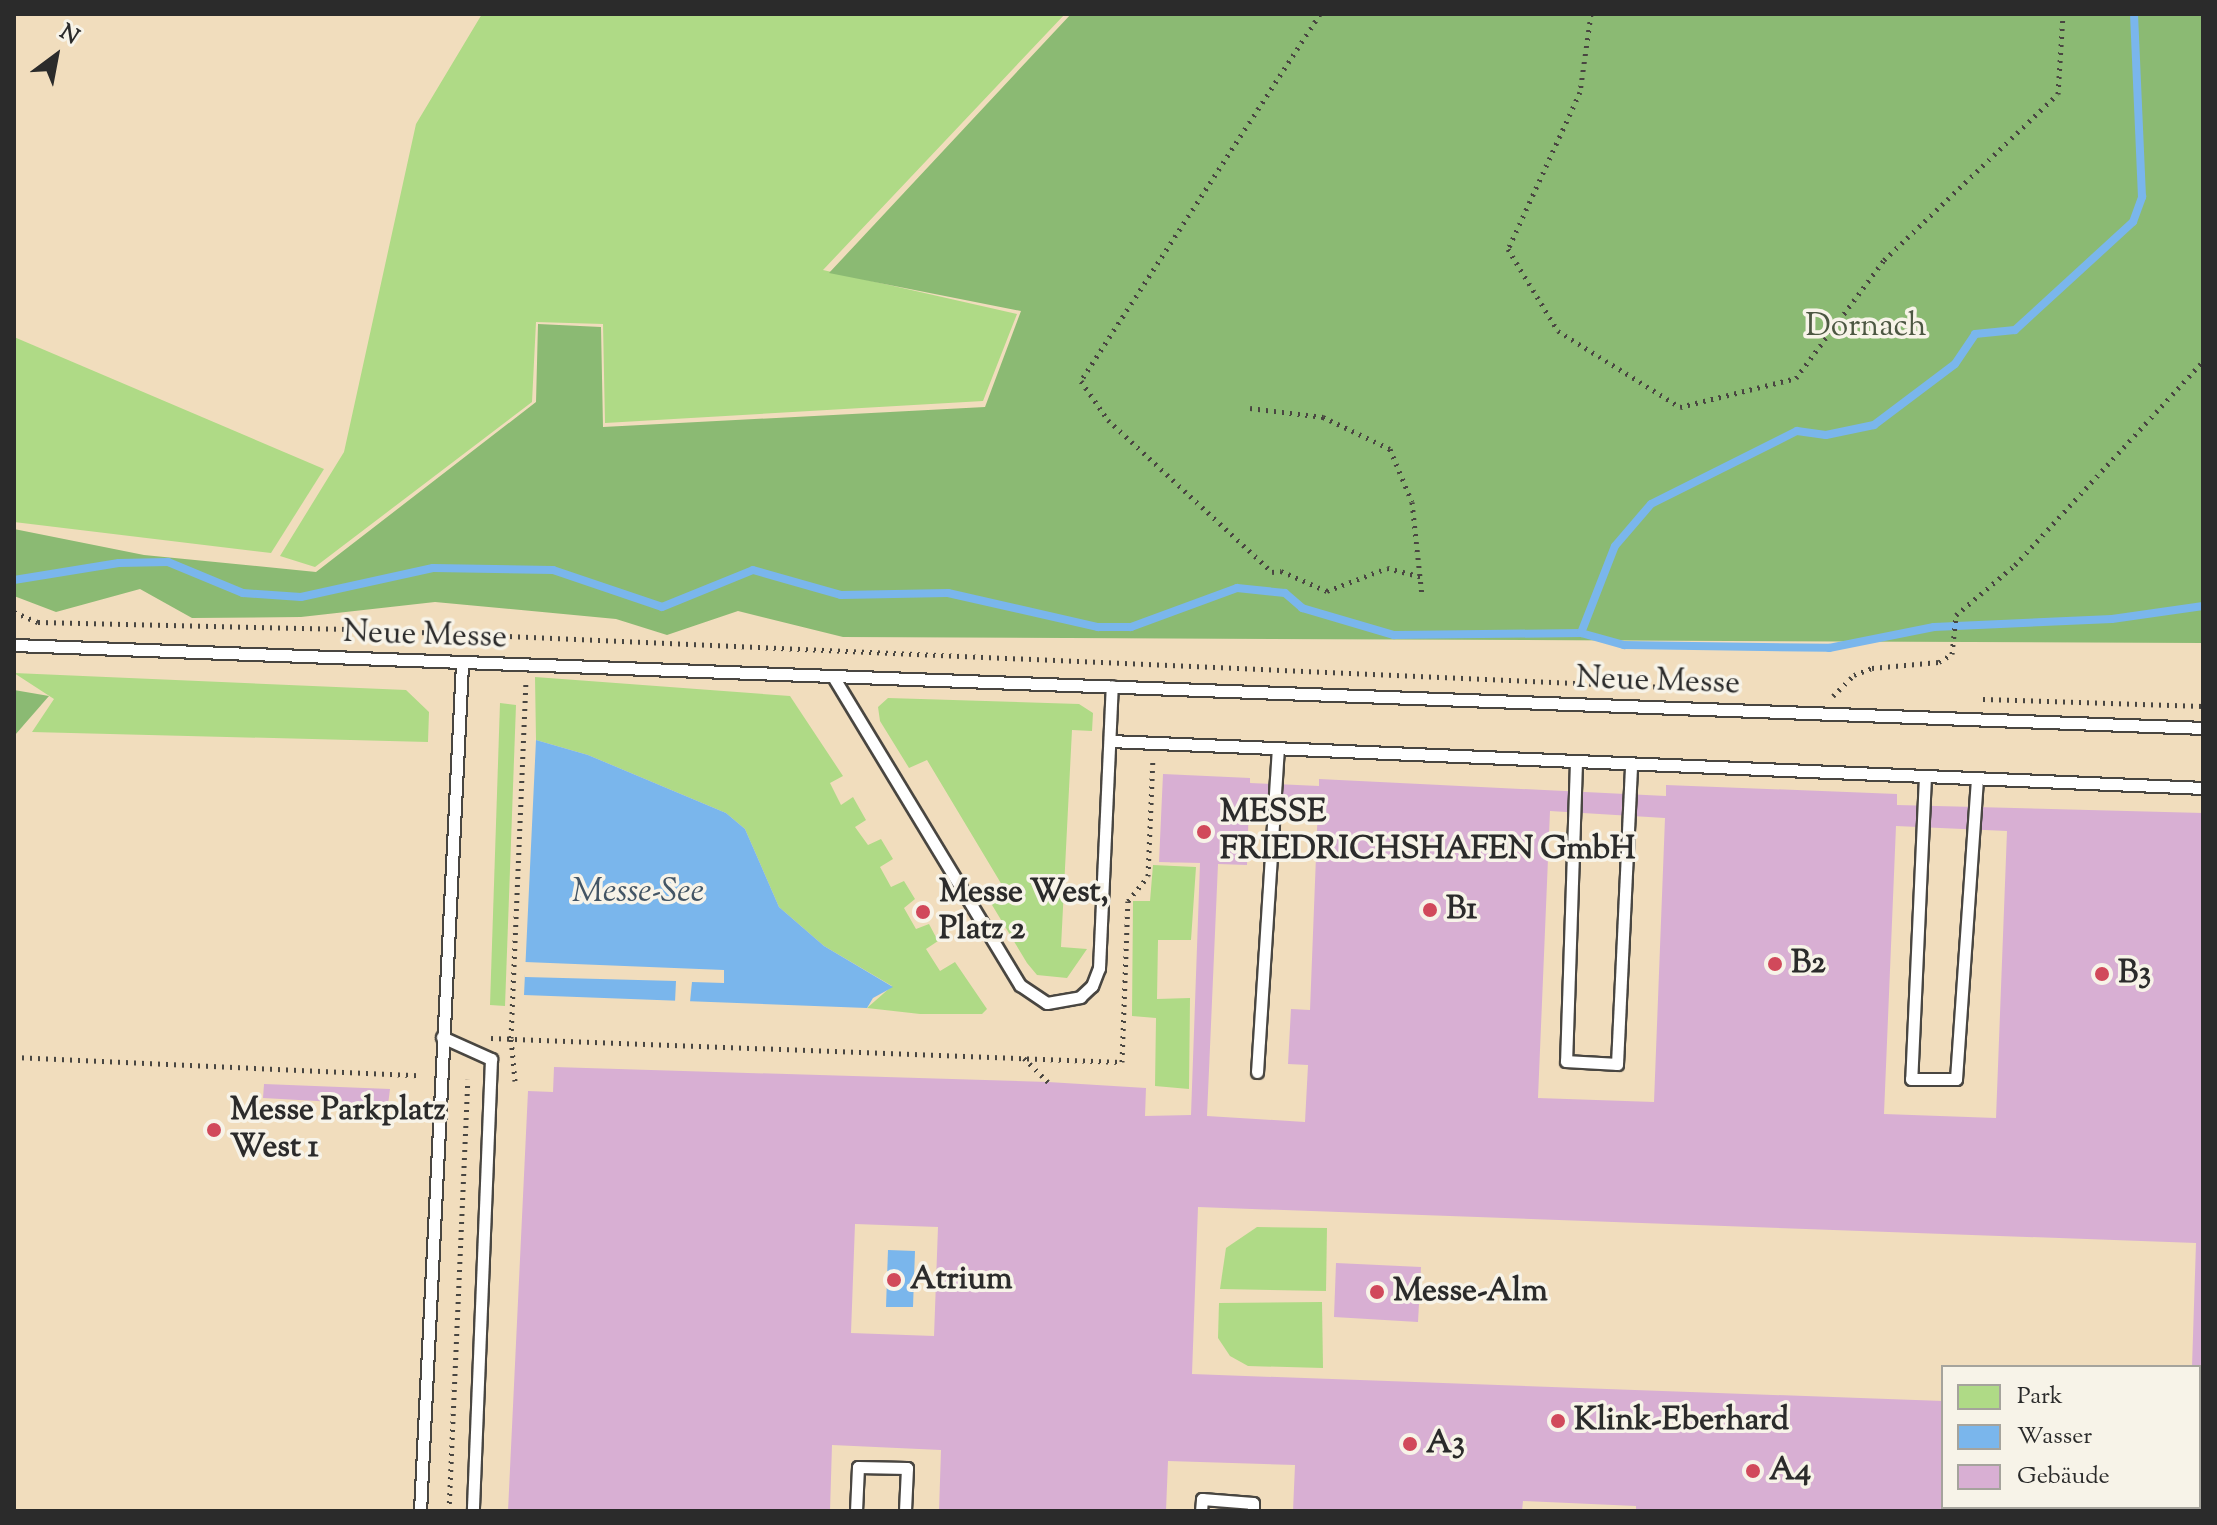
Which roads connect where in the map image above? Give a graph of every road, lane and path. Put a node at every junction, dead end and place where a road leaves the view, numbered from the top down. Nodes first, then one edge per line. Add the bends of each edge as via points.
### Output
1 (1320, 14) edge
2 (1591, 14) edge
3 (2063, 14) edge
4 (2203, 361) edge
5 (1250, 408) dead end
6 (1422, 577) junction
7 (1422, 595) dead end
8 (14, 612) edge
9 (14, 645) edge
10 (462, 664) junction
11 (527, 666) junction
12 (834, 678) junction
13 (1112, 686) junction
14 (1679, 688) dead end
15 (1818, 695) dead end
16 (1833, 695) junction
17 (1849, 696) dead end
18 (1973, 699) dead end
19 (2203, 706) edge
20 (2203, 728) edge
21 (1110, 741) junction
22 (1154, 743) junction
23 (1278, 749) junction
24 (1576, 762) junction
25 (1631, 764) junction
26 (1925, 776) junction
27 (1977, 779) junction
28 (2203, 788) edge
29 (442, 1037) junction
30 (484, 1038) dead end
31 (511, 1038) junction
32 (14, 1057) edge
33 (1023, 1058) junction
34 (1257, 1072) dead end
35 (418, 1075) dead end
36 (468, 1079) dead end
37 (515, 1081) dead end
38 (1048, 1082) dead end
39 (420, 1511) edge
40 (449, 1511) edge
41 (473, 1511) edge
42 (856, 1511) edge
43 (905, 1511) edge
44 (1201, 1511) edge
45 (1253, 1511) edge

1 - 6 path via 1081,381 1108,420 1272,572 1327,591 1387,568
2 - 3 path via 1580,92 1508,249 1558,331 1680,407 1796,378 1884,260 2058,94
4 - 16 path via 2015,565 1956,615 1956,647 1939,662 1872,668 1854,675
5 - 6 path via 1323,417 1390,449 1412,502
6 - 7 path
8 - 14 path via 38,622 381,631
9 - 10 lane, Neue Messe
10 - 11 lane, Neue Messe
10 - 29 lane
11 - 12 lane, Neue Messe
11 - 31 path
12 - 13 lane, Neue Messe
12 - 21 lane via 1020,985 1047,1003 1080,997 1092,986 1099,968
13 - 20 lane, Neue Messe
13 - 21 lane
15 - 16 path
16 - 17 path
18 - 19 path
21 - 22 lane
22 - 23 lane
22 - 33 path via 1148,876 1128,901 1122,1062
23 - 24 lane
23 - 34 lane
24 - 25 lane
24 - 25 lane via 1566,1061 1617,1064
25 - 26 lane
26 - 27 lane
26 - 27 lane via 1911,1079 1956,1079
27 - 28 lane
29 - 39 lane
29 - 41 lane via 491,1059
30 - 31 path
31 - 33 path
31 - 37 path
32 - 35 path
33 - 38 path
36 - 40 path
42 - 43 lane via 858,1467 870,1467 907,1468
44 - 45 lane via 1202,1499 1253,1503

